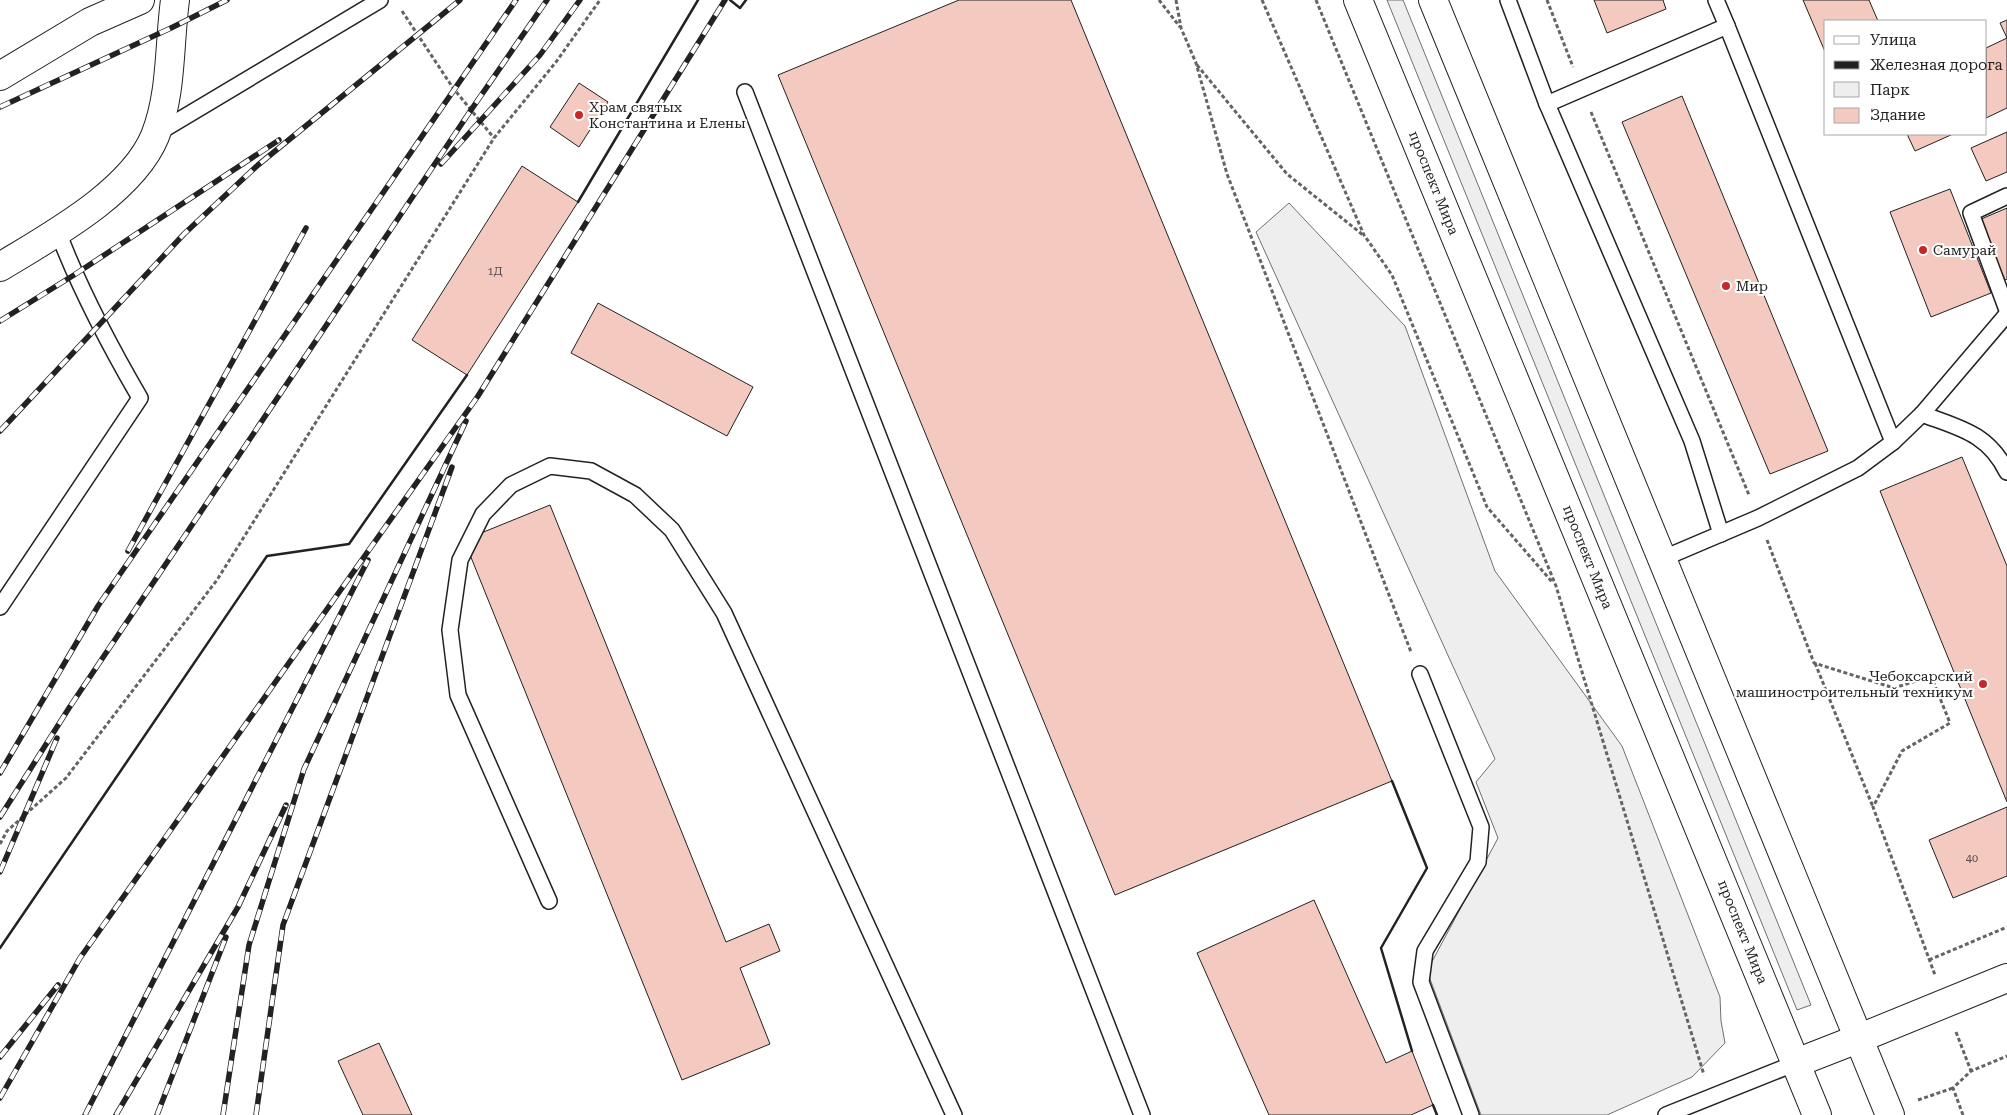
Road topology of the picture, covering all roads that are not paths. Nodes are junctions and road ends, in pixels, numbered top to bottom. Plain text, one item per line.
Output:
1 (140, 0) edge
2 (175, 0) edge
3 (380, 0) edge
4 (1358, 0) edge
5 (1433, 0) edge
6 (1508, 0) edge
7 (1716, 0) edge
8 (1727, 26) junction
9 (0, 76) edge
10 (745, 92) dead end
11 (1547, 104) junction
12 (155, 135) junction
13 (2007, 196) edge
14 (58, 232) junction
15 (0, 267) edge
16 (2007, 310) edge
17 (2007, 314) edge
18 (1922, 414) junction
19 (1893, 442) junction
20 (2007, 472) edge
21 (1722, 534) junction
22 (1664, 558) junction
23 (0, 607) edge
24 (1420, 674) road end
25 (549, 901) dead end
26 (2007, 978) edge
27 (1860, 1038) junction
28 (1796, 1063) junction
29 (1901, 1109) edge
30 (954, 1115) edge
31 (1142, 1115) edge
32 (1472, 1115) edge
33 (1666, 1115) edge
34 (1817, 1115) edge

1 - 9 main road
2 - 12 main road
3 - 12 lane
4 - 28 main road, проспект Мира
5 - 22 main road
6 - 11 lane
7 - 8 lane
8 - 11 lane
8 - 19 lane
10 - 31 lane
11 - 21 lane
12 - 14 main road
13 - 16 lane
14 - 15 main road
14 - 23 lane
17 - 18 lane
18 - 19 lane
18 - 20 lane
19 - 21 lane
21 - 22 lane
22 - 27 main road
24 - 32 lane
25 - 30 lane
26 - 27 main road
27 - 28 main road
27 - 29 main road
28 - 33 lane
28 - 34 main road, проспект Мира

